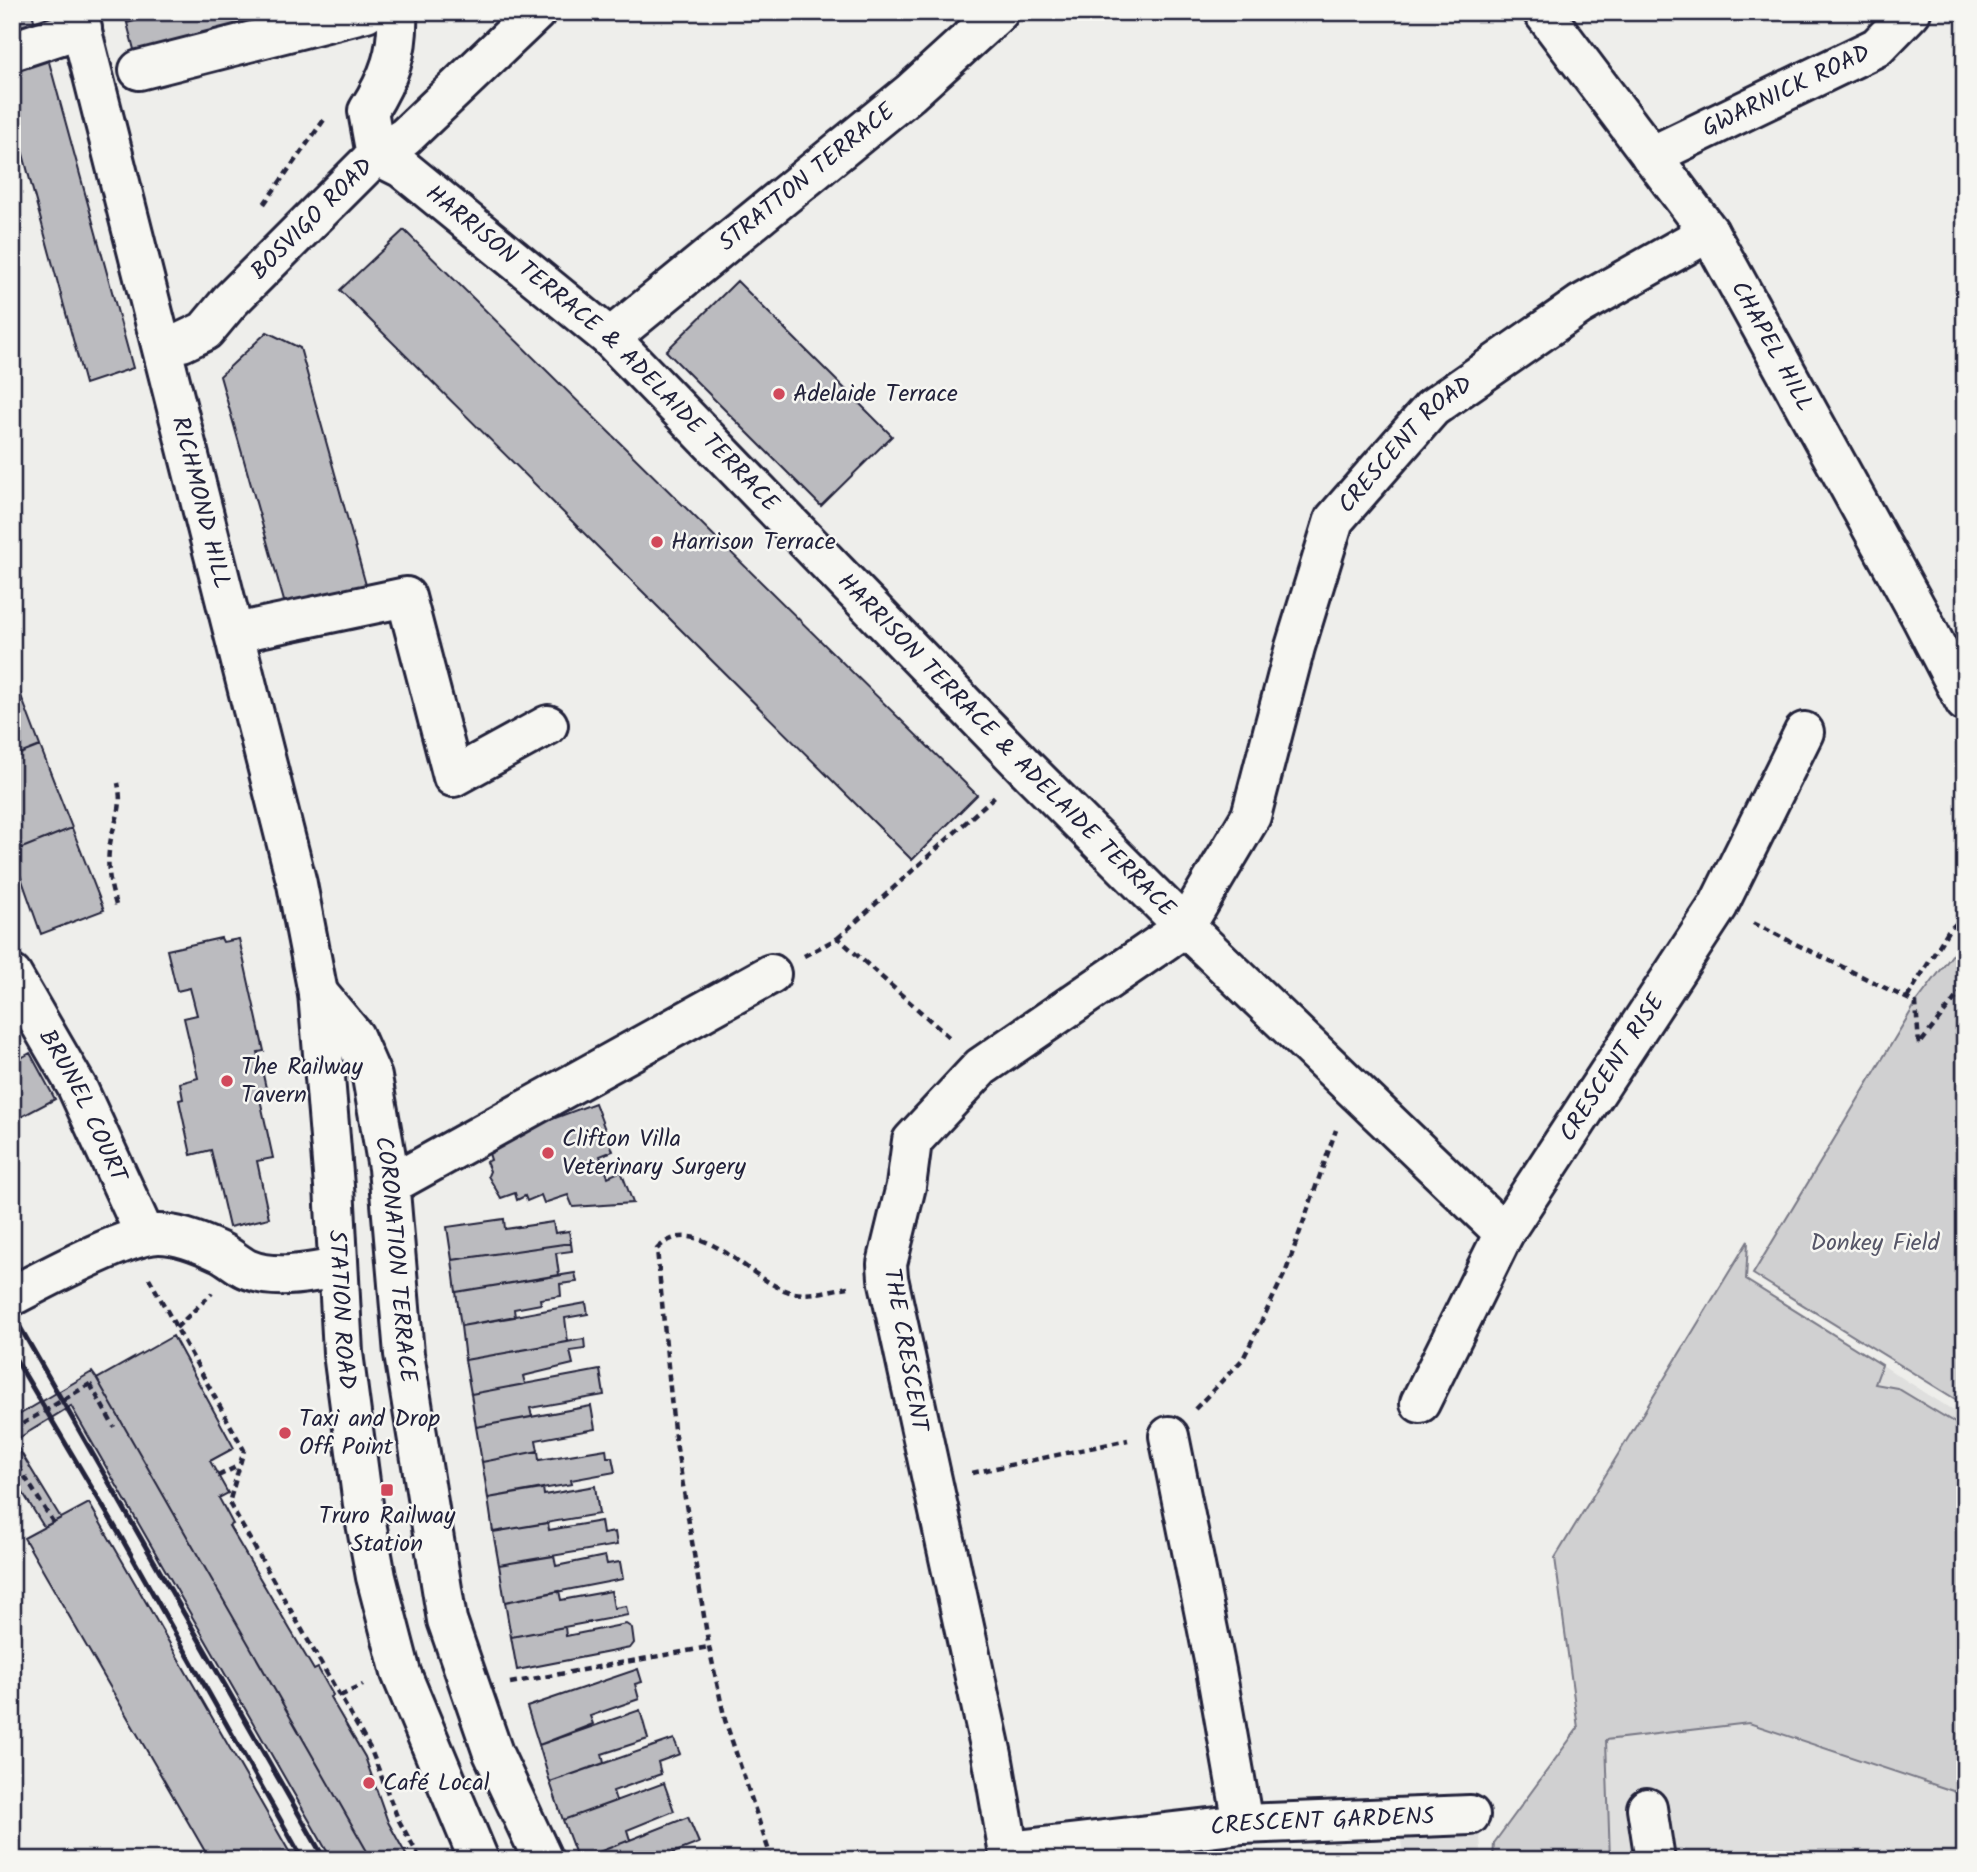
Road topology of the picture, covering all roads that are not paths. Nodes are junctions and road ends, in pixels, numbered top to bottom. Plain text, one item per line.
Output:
1 (366, 12) edge
2 (397, 12) edge
3 (536, 12) edge
4 (999, 12) edge
5 (1543, 12) edge
6 (1911, 12) edge
7 (80, 20) edge
8 (12, 51) edge
9 (139, 70) dead end
10 (376, 155) junction
11 (1651, 156) junction
12 (1709, 232) junction
13 (610, 338) junction
14 (163, 346) junction
15 (235, 633) junction
16 (1965, 702) edge
17 (548, 725) dead end
18 (1804, 732) dead end
19 (1185, 927) junction
20 (13, 970) edge
21 (771, 974) road end
22 (318, 993) junction
23 (390, 1185) junction
24 (1504, 1233) junction
25 (145, 1235) junction
26 (337, 1268) junction
27 (12, 1296) edge
28 (1420, 1403) dead end
29 (1168, 1436) road end
30 (1647, 1808) dead end
31 (1470, 1815) dead end
32 (1243, 1824) junction
33 (1009, 1855) edge
34 (479, 1860) edge
35 (543, 1860) edge
36 (1655, 1860) edge

1 - 9 street
2 - 10 street, BOSVIGO ROAD
3 - 10 street
4 - 13 street, STRATTON TERRACE
5 - 11 street, CHAPEL HILL
6 - 11 street, GWARNICK ROAD
7 - 8 street
7 - 14 street, RICHMOND HILL
10 - 13 street, HARRISON TERRACE & ADELAIDE TERRACE
10 - 14 street, BOSVIGO ROAD
11 - 12 street, CHAPEL HILL
12 - 16 street, CHAPEL HILL
12 - 19 street, CRESCENT ROAD
13 - 19 street, HARRISON TERRACE & ADELAIDE TERRACE
14 - 15 street, RICHMOND HILL
15 - 17 street
15 - 22 street, RICHMOND HILL
18 - 24 street, CRESCENT RISE
19 - 24 street, HARRISON TERRACE & ADELAIDE TERRACE
19 - 33 street, THE CRESCENT
20 - 25 street, BRUNEL COURT
21 - 23 street
22 - 23 street, CORONATION TERRACE
22 - 26 street, STATION ROAD
23 - 35 street, CORONATION TERRACE
24 - 28 street, CRESCENT RISE
25 - 26 street
25 - 27 street
26 - 34 street, STATION ROAD
29 - 32 street
30 - 36 street
31 - 32 street, CRESCENT GARDENS
32 - 33 street, CRESCENT GARDENS

